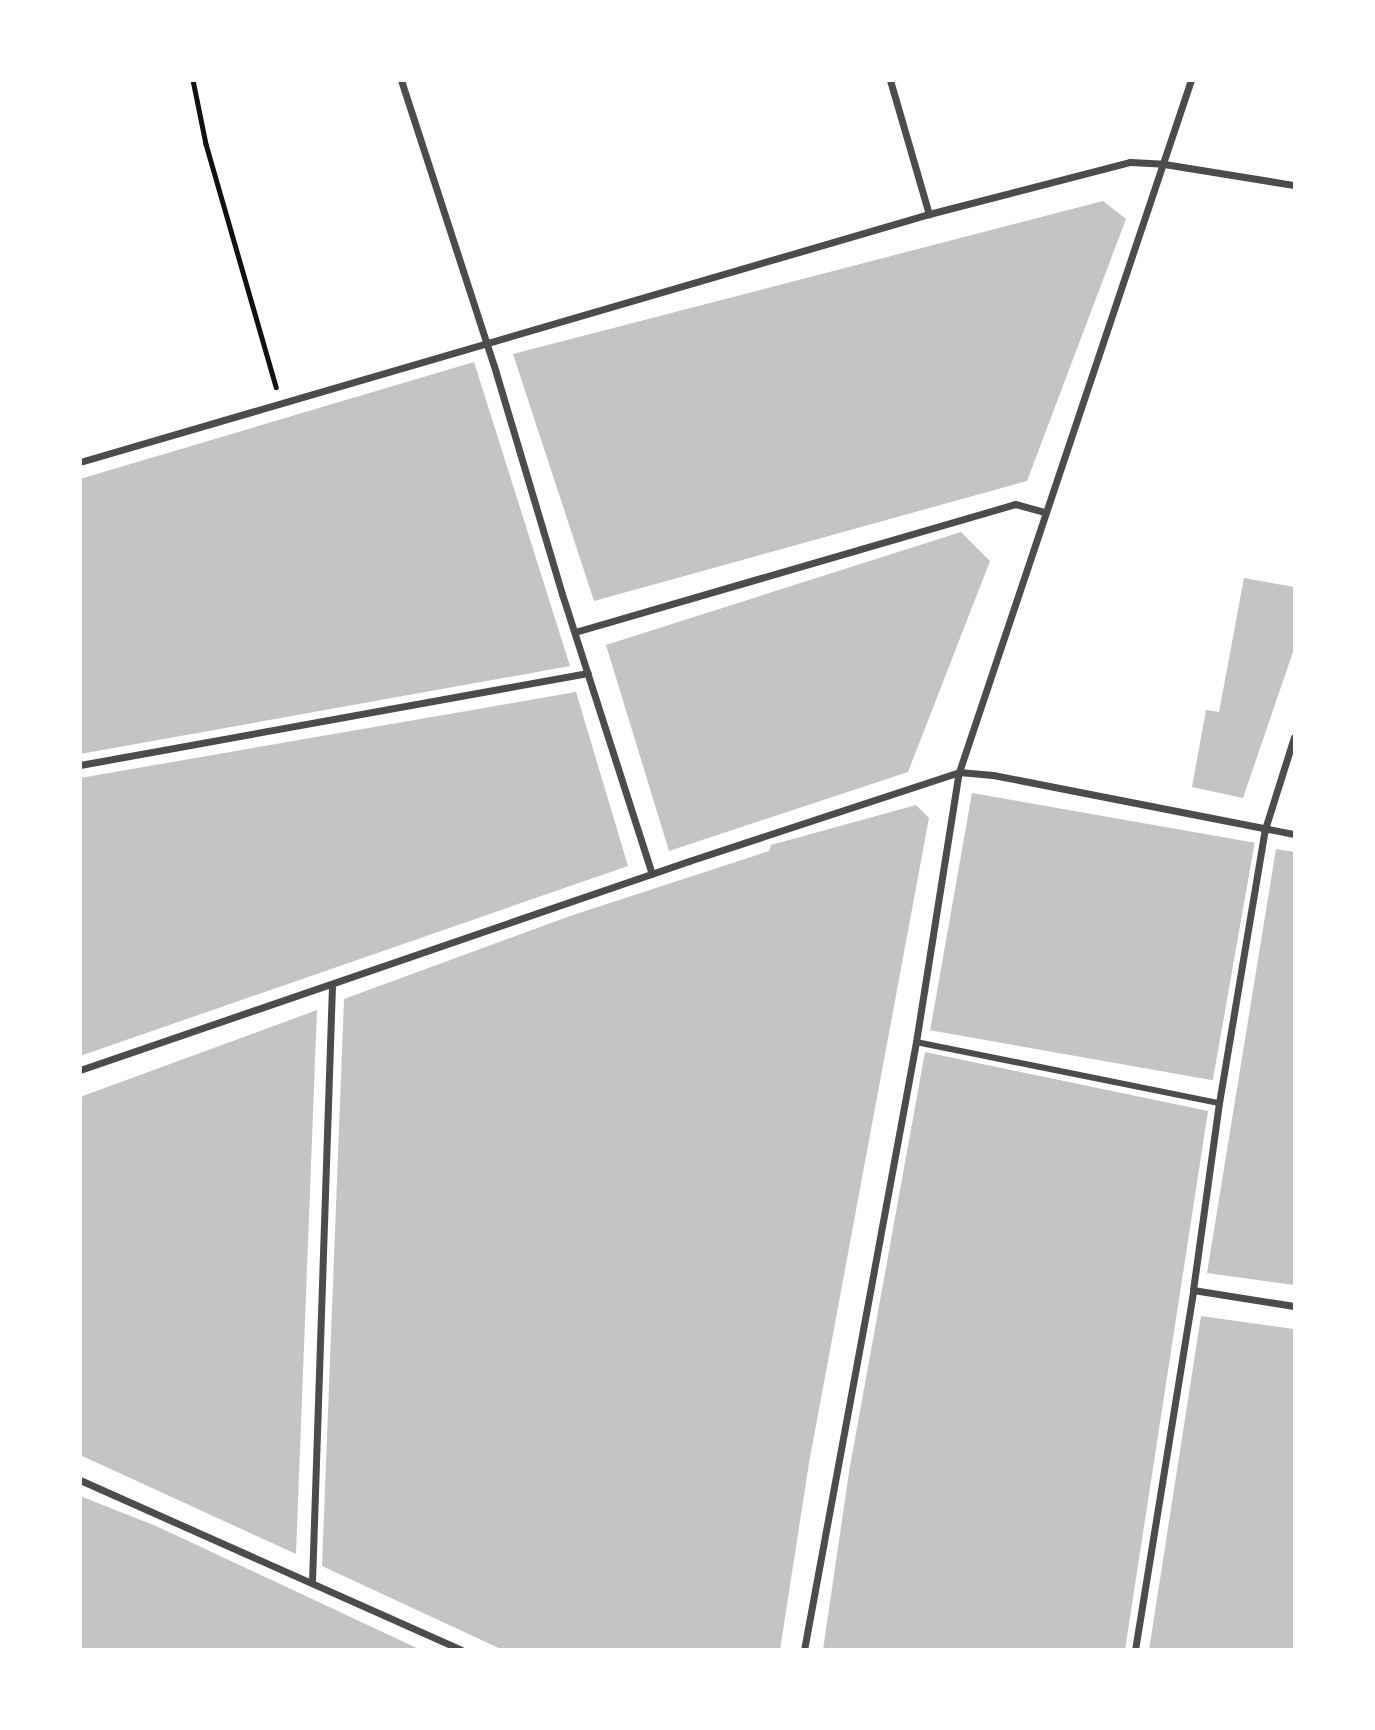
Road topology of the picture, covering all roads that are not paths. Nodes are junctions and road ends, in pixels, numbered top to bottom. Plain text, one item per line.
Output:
1 (401, 80) edge
2 (890, 80) edge
3 (1191, 80) edge
4 (1164, 164) junction
5 (1294, 185) edge
6 (929, 214) junction
7 (487, 344) junction
8 (80, 462) edge
9 (1044, 512) junction
10 (575, 632) junction
11 (588, 673) junction
12 (1294, 737) edge
13 (80, 765) edge
14 (959, 772) junction
15 (1265, 829) junction
16 (1294, 834) edge
17 (652, 874) junction
18 (332, 986) junction
19 (915, 1042) junction
20 (80, 1070) edge
21 (1219, 1103) junction
22 (1193, 1290) junction
23 (1294, 1306) edge
24 (80, 1480) edge
25 (312, 1582) junction
26 (460, 1650) edge
27 (804, 1650) edge
28 (1135, 1650) edge

1 - 7 street
2 - 6 street
3 - 4 street
4 - 5 street
4 - 6 street
4 - 9 street
6 - 7 street
7 - 8 street
7 - 10 street
9 - 10 street
9 - 14 street
10 - 11 street
11 - 13 street
11 - 17 street
12 - 15 street
14 - 15 street
14 - 17 street
14 - 19 street
15 - 16 street
15 - 21 street
17 - 18 street
18 - 20 street
18 - 25 street
19 - 21 street
19 - 27 street
21 - 22 street
22 - 23 street
22 - 28 street
24 - 25 street
25 - 26 street

